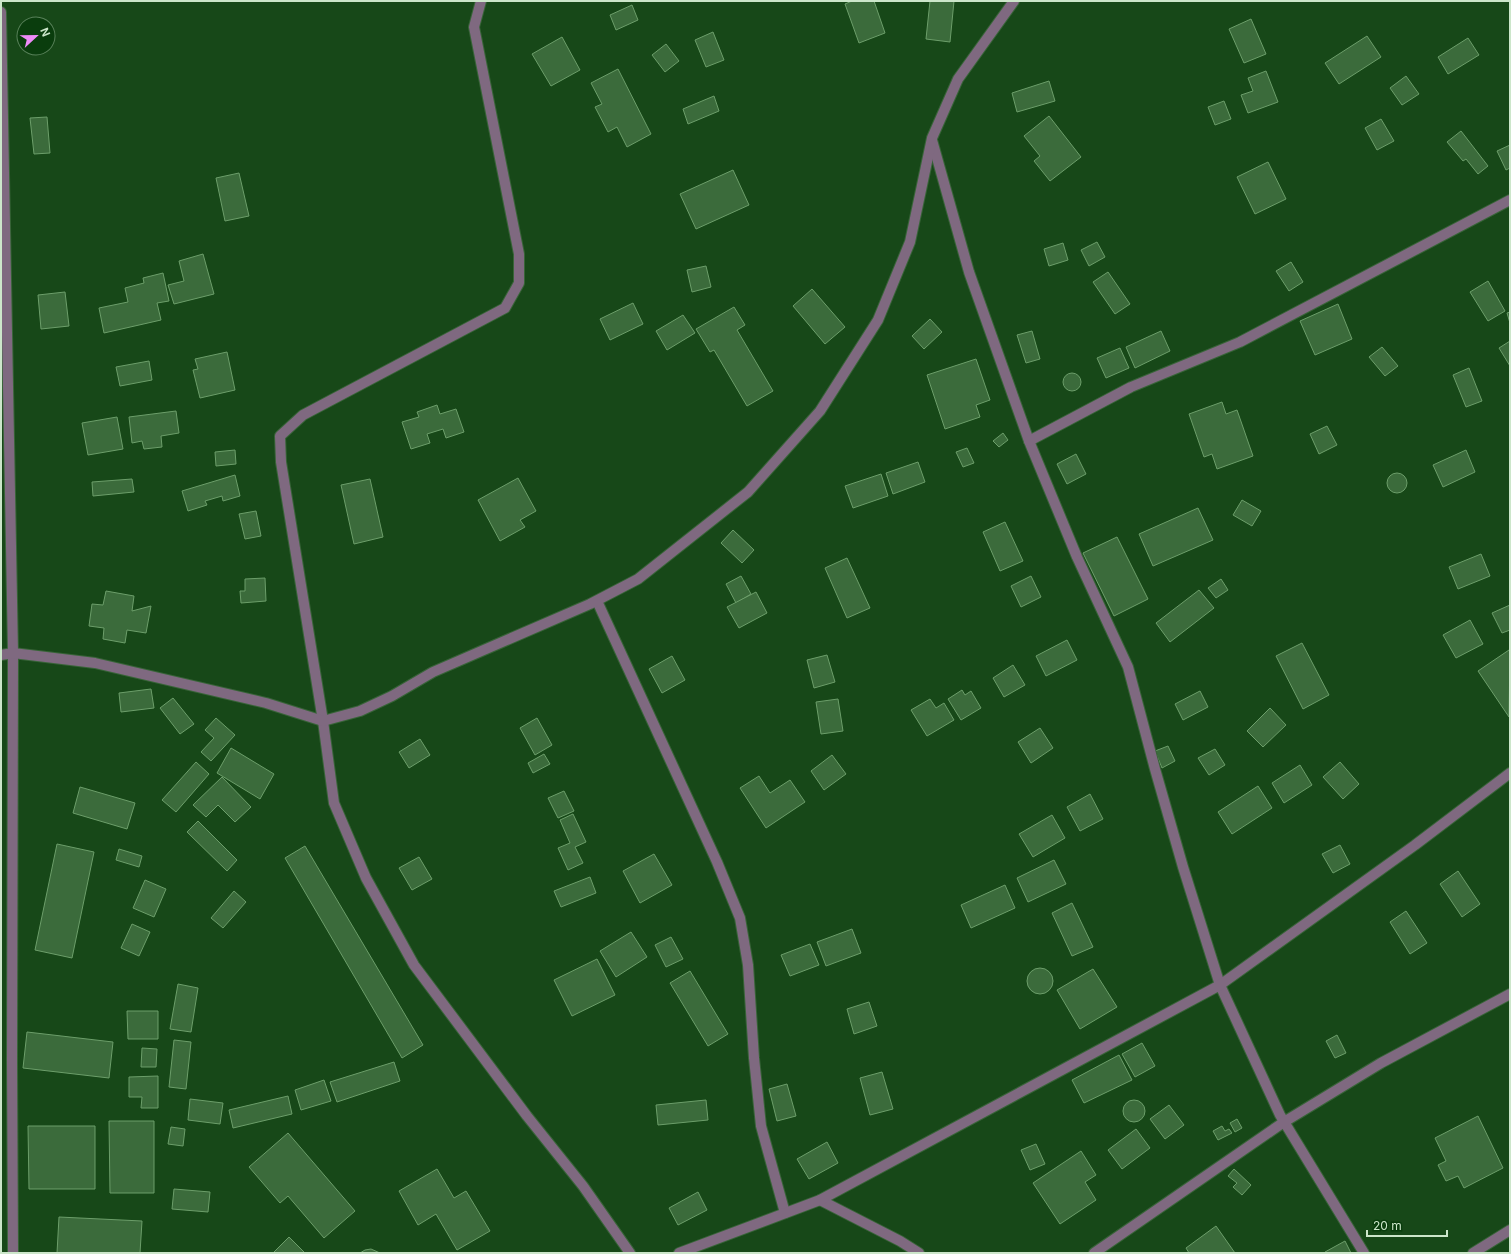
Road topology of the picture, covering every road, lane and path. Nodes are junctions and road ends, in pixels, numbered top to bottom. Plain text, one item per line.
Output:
1 (482, 1) edge
2 (1014, 1) edge
3 (1, 12) edge
4 (932, 138) junction
5 (1510, 200) edge
6 (1029, 441) junction
7 (597, 601) junction
8 (13, 653) junction
9 (1, 655) edge
10 (322, 721) junction
11 (1510, 773) edge
12 (1220, 985) junction
13 (1510, 994) edge
14 (1284, 1122) junction
15 (820, 1200) junction
16 (785, 1213) junction
17 (1510, 1230) edge
18 (695, 1250) edge
19 (13, 1253) edge
20 (630, 1253) edge
21 (679, 1253) edge
22 (919, 1253) edge
23 (1094, 1253) edge
24 (1364, 1253) edge
25 (1473, 1253) edge

1 - 10 street
2 - 4 street
3 - 8 street
4 - 6 street
4 - 7 street
5 - 6 street
6 - 12 street
7 - 10 street
7 - 16 street
8 - 9 street
8 - 10 street
8 - 19 street
10 - 20 street
11 - 12 street
12 - 14 street
12 - 15 street
13 - 14 street
14 - 23 street
14 - 24 street
15 - 16 street
15 - 22 street
16 - 18 street
17 - 25 street
18 - 21 street

